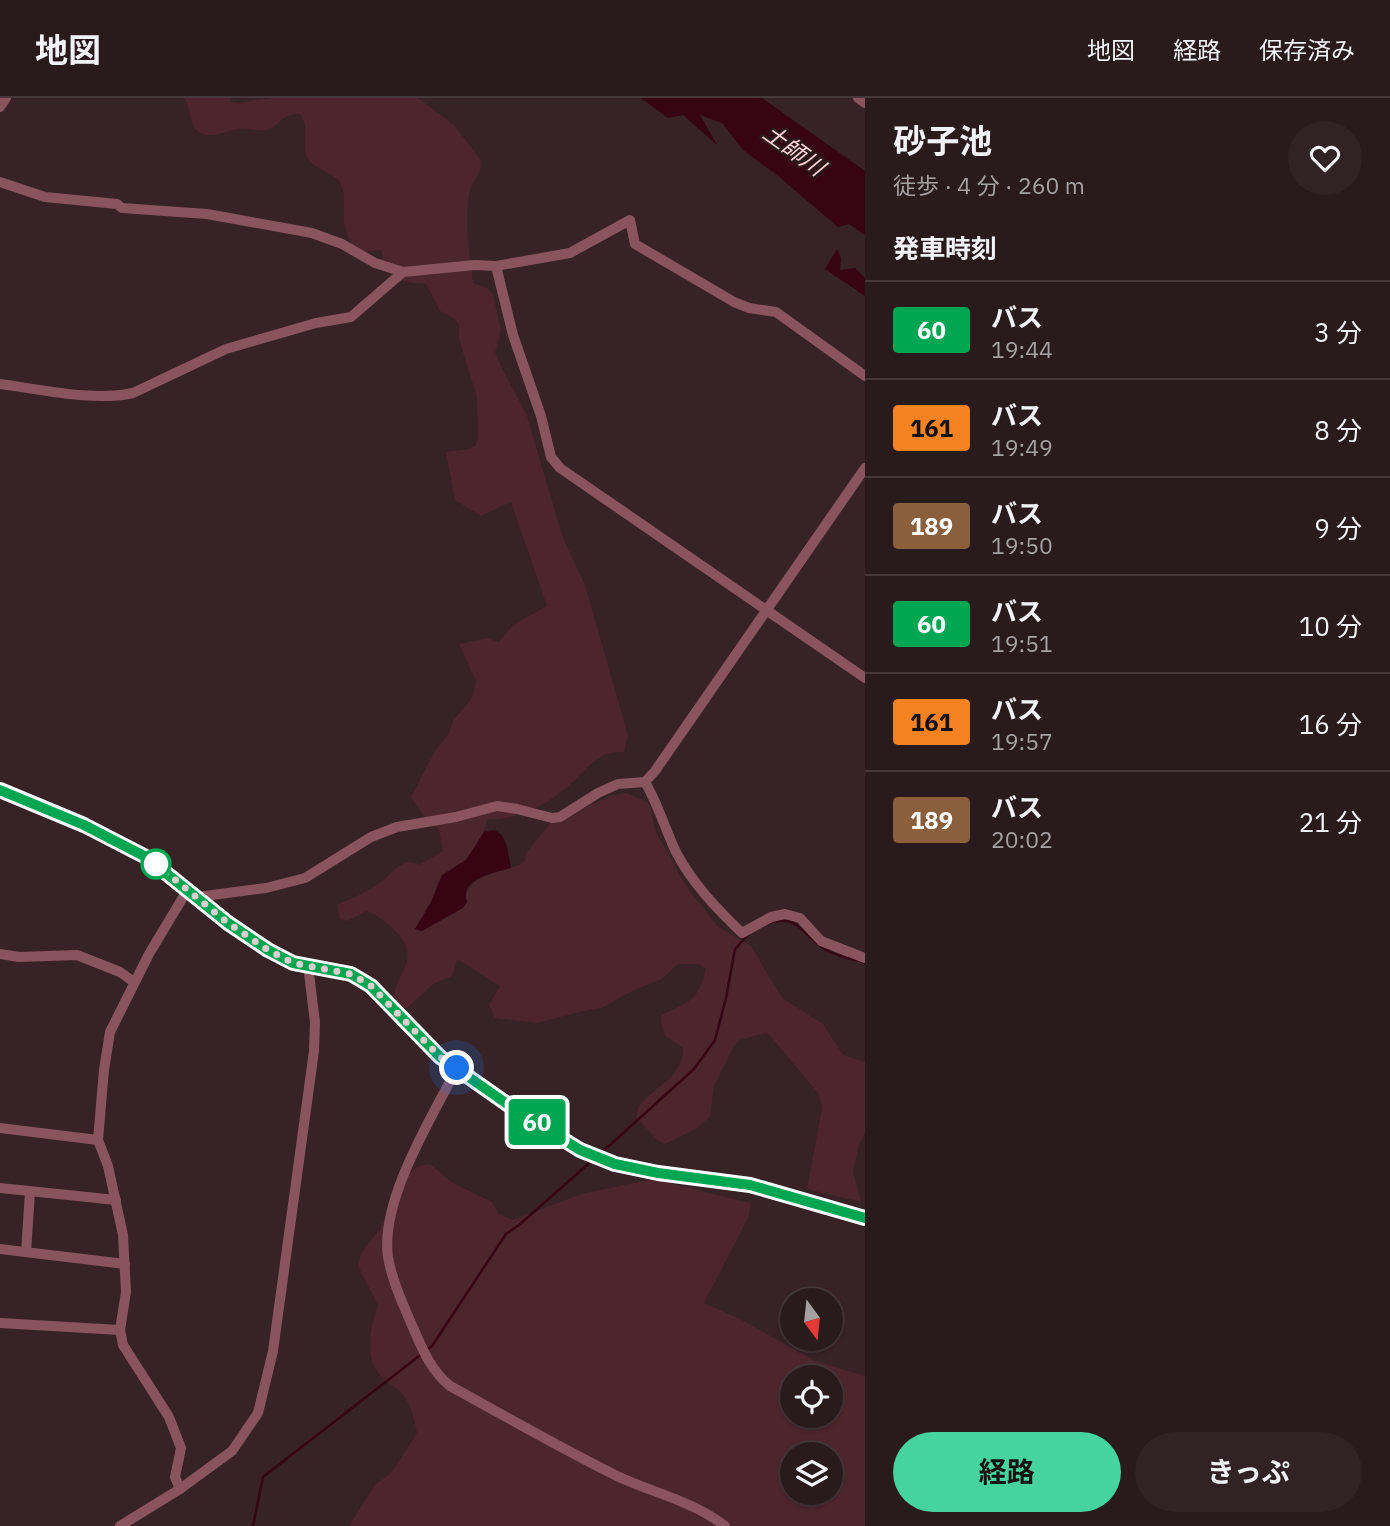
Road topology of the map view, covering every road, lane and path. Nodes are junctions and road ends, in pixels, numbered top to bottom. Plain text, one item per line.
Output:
1 (6, 98) edge
2 (858, 98) edge
3 (865, 103) edge
4 (0, 107) edge
5 (0, 181) edge
6 (496, 266) junction
7 (403, 272) junction
8 (865, 376) edge
9 (0, 384) edge
10 (865, 468) edge
11 (766, 610) junction
12 (865, 678) edge
13 (645, 782) junction
14 (0, 790) edge
15 (188, 889) junction
16 (197, 897) junction
17 (0, 954) edge
18 (865, 958) edge
19 (308, 965) junction
20 (134, 982) junction
21 (457, 1068) junction
22 (0, 1128) edge
23 (98, 1140) junction
24 (0, 1188) edge
25 (30, 1192) junction
26 (116, 1200) junction
27 (865, 1218) edge
28 (0, 1248) edge
29 (26, 1252) junction
30 (125, 1264) junction
31 (0, 1322) edge
32 (120, 1330) junction
33 (180, 1489) junction
34 (120, 1526) edge
35 (725, 1526) edge

1 - 4 street
2 - 3 street
5 - 7 street
6 - 7 street
6 - 8 street
6 - 11 street
7 - 9 street
10 - 11 street
11 - 12 street
11 - 13 street
13 - 16 street
13 - 18 street
14 - 15 street
15 - 16 street
15 - 20 street
16 - 19 street
17 - 20 street
19 - 21 street
19 - 33 street
20 - 23 street
21 - 27 street
21 - 35 street
22 - 23 street
23 - 26 street
24 - 25 street
25 - 26 street
25 - 29 street
26 - 30 street
28 - 29 street
29 - 30 street
30 - 32 street
31 - 32 street
32 - 33 street
33 - 34 street

